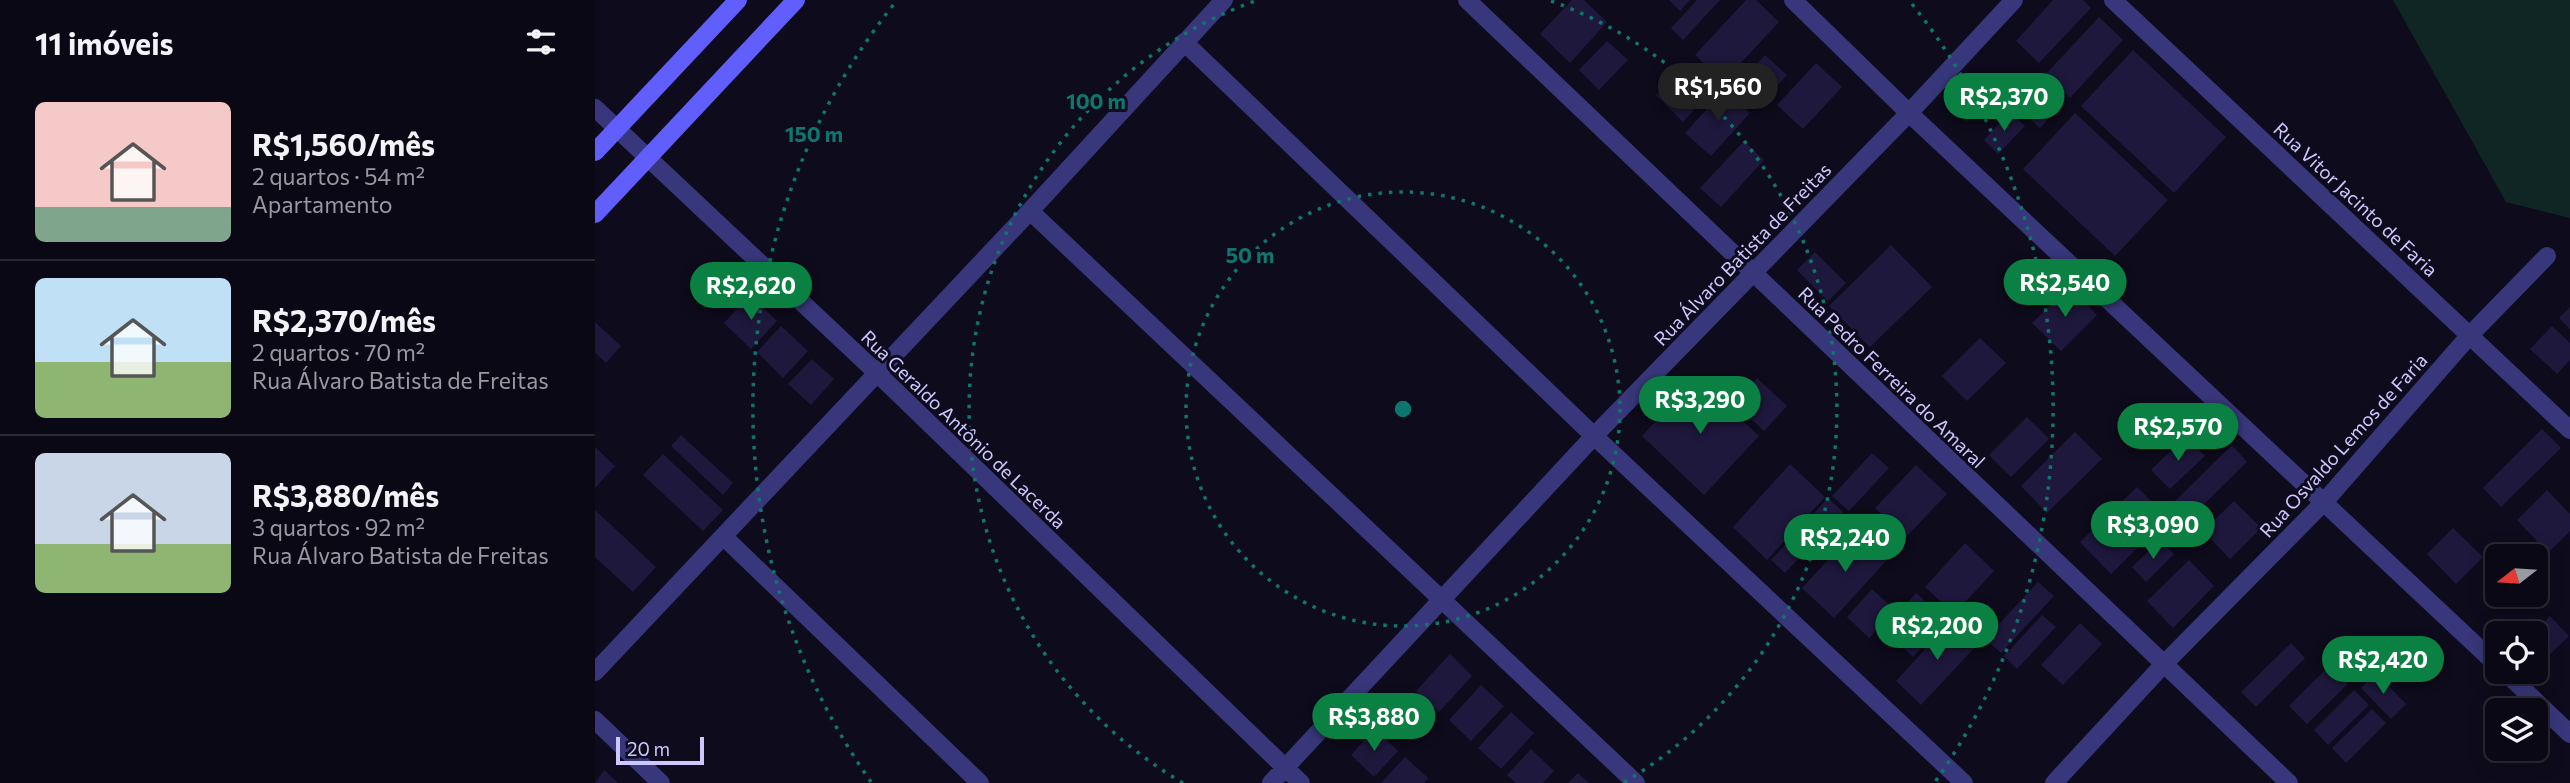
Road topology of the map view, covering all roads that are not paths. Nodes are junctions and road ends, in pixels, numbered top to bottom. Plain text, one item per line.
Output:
1 (738, 0) edge
2 (796, 0) edge
3 (1224, 0) edge
4 (1467, 0) edge
5 (1793, 0) edge
6 (2014, 0) edge
7 (2113, 0) edge
8 (1184, 42) junction
9 (595, 108) edge
10 (1909, 113) junction
11 (617, 129) junction
12 (595, 152) edge
13 (648, 159) junction
14 (1030, 211) junction
15 (595, 214) edge
16 (2547, 256) dead end
17 (1753, 274) junction
18 (2470, 335) junction
19 (876, 372) junction
20 (2570, 430) edge
21 (1594, 436) junction
22 (2325, 501) junction
23 (723, 536) junction
24 (1441, 599) junction
25 (2485, 654) edge
26 (2163, 665) junction
27 (595, 672) edge
28 (2518, 684) edge
29 (595, 720) edge
30 (2570, 734) edge
31 (1285, 768) junction
32 (660, 783) edge
33 (981, 783) edge
34 (1271, 783) edge
35 (1301, 783) edge
36 (1636, 783) edge
37 (1964, 783) edge
38 (2054, 783) edge
39 (2288, 783) edge

1 - 11 street
2 - 13 street
3 - 8 street
4 - 17 street, Rua Pedro Ferreira do Amaral
5 - 10 street
6 - 10 street, Rua Álvaro Batista de Freitas
7 - 18 street, Rua Vitor Jacinto de Faria
8 - 14 street
8 - 21 street
9 - 11 street, Rua Geraldo Antônio de Lacerda
10 - 17 street, Rua Álvaro Batista de Freitas
10 - 22 street
11 - 12 street
11 - 13 street, Rua Geraldo Antônio de Lacerda
13 - 15 street
13 - 19 street, Rua Geraldo Antônio de Lacerda
14 - 19 street
14 - 24 street
16 - 18 street, Rua Osvaldo Lemos de Faria
17 - 21 street, Rua Álvaro Batista de Freitas
17 - 26 street, Rua Pedro Ferreira do Amaral
18 - 20 street, Rua Vitor Jacinto de Faria
18 - 22 street, Rua Osvaldo Lemos de Faria
19 - 23 street
19 - 31 street, Rua Geraldo Antônio de Lacerda
21 - 24 street, Rua Álvaro Batista de Freitas
21 - 37 street
22 - 25 street
22 - 26 street, Rua Osvaldo Lemos de Faria
23 - 27 street
23 - 33 street
24 - 31 street, Rua Álvaro Batista de Freitas
24 - 36 street
26 - 38 street, Rua Osvaldo Lemos de Faria
26 - 39 street, Rua Pedro Ferreira do Amaral
28 - 30 street
29 - 32 street
31 - 34 street, Rua Álvaro Batista de Freitas
31 - 35 street, Rua Geraldo Antônio de Lacerda

